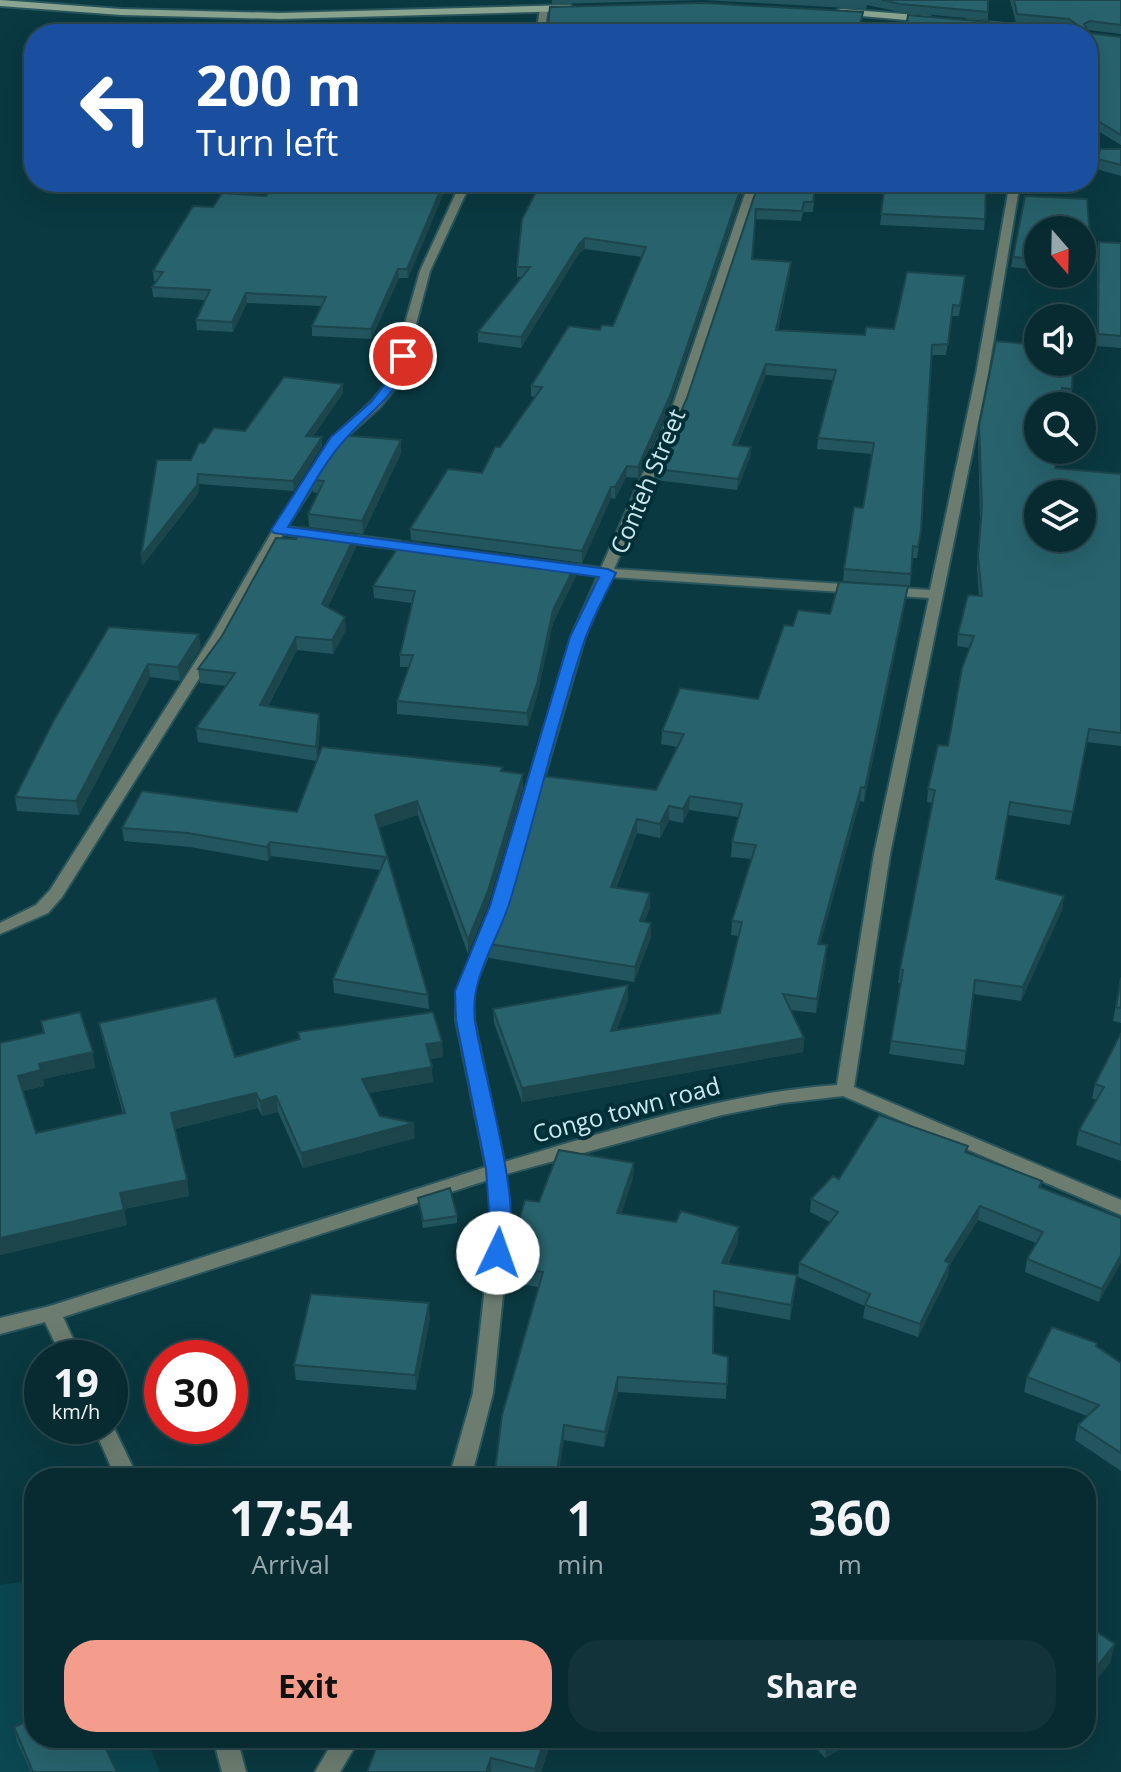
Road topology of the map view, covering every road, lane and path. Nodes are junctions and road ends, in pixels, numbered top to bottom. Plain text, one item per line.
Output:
1 (0, 3) edge
2 (586, 7) edge
3 (544, 9) junction
4 (828, 11) edge
5 (942, 20) edge
6 (957, 22) edge
7 (542, 24) edge
8 (976, 24) edge
9 (461, 192) edge
10 (751, 192) edge
11 (1013, 192) edge
12 (279, 530) junction
13 (435, 550) edge
14 (545, 565) edge
15 (608, 573) junction
16 (936, 594) junction
17 (0, 929) edge
18 (845, 1090) junction
19 (496, 1169) junction
20 (1121, 1208) edge
21 (51, 1313) junction
22 (0, 1326) edge
23 (64, 1340) edge
24 (111, 1444) edge
25 (122, 1468) edge
26 (463, 1468) edge
27 (228, 1748) edge
28 (342, 1748) edge
29 (234, 1772) edge
30 (327, 1772) edge

1 - 3 main road
2 - 3 main road
3 - 7 street
4 - 5 main road
6 - 8 main road
9 - 12 street
10 - 15 street, Conteh Street
11 - 16 street
12 - 13 street
12 - 17 street
14 - 15 street
15 - 16 street
15 - 19 street, Conteh Street
16 - 18 street
18 - 19 street, Congo town road
18 - 20 street, Congo town road
19 - 21 street, Congo town road
19 - 26 street, Conteh Street
21 - 22 street, Congo town road
21 - 23 street
24 - 25 street
27 - 29 street
28 - 30 street

